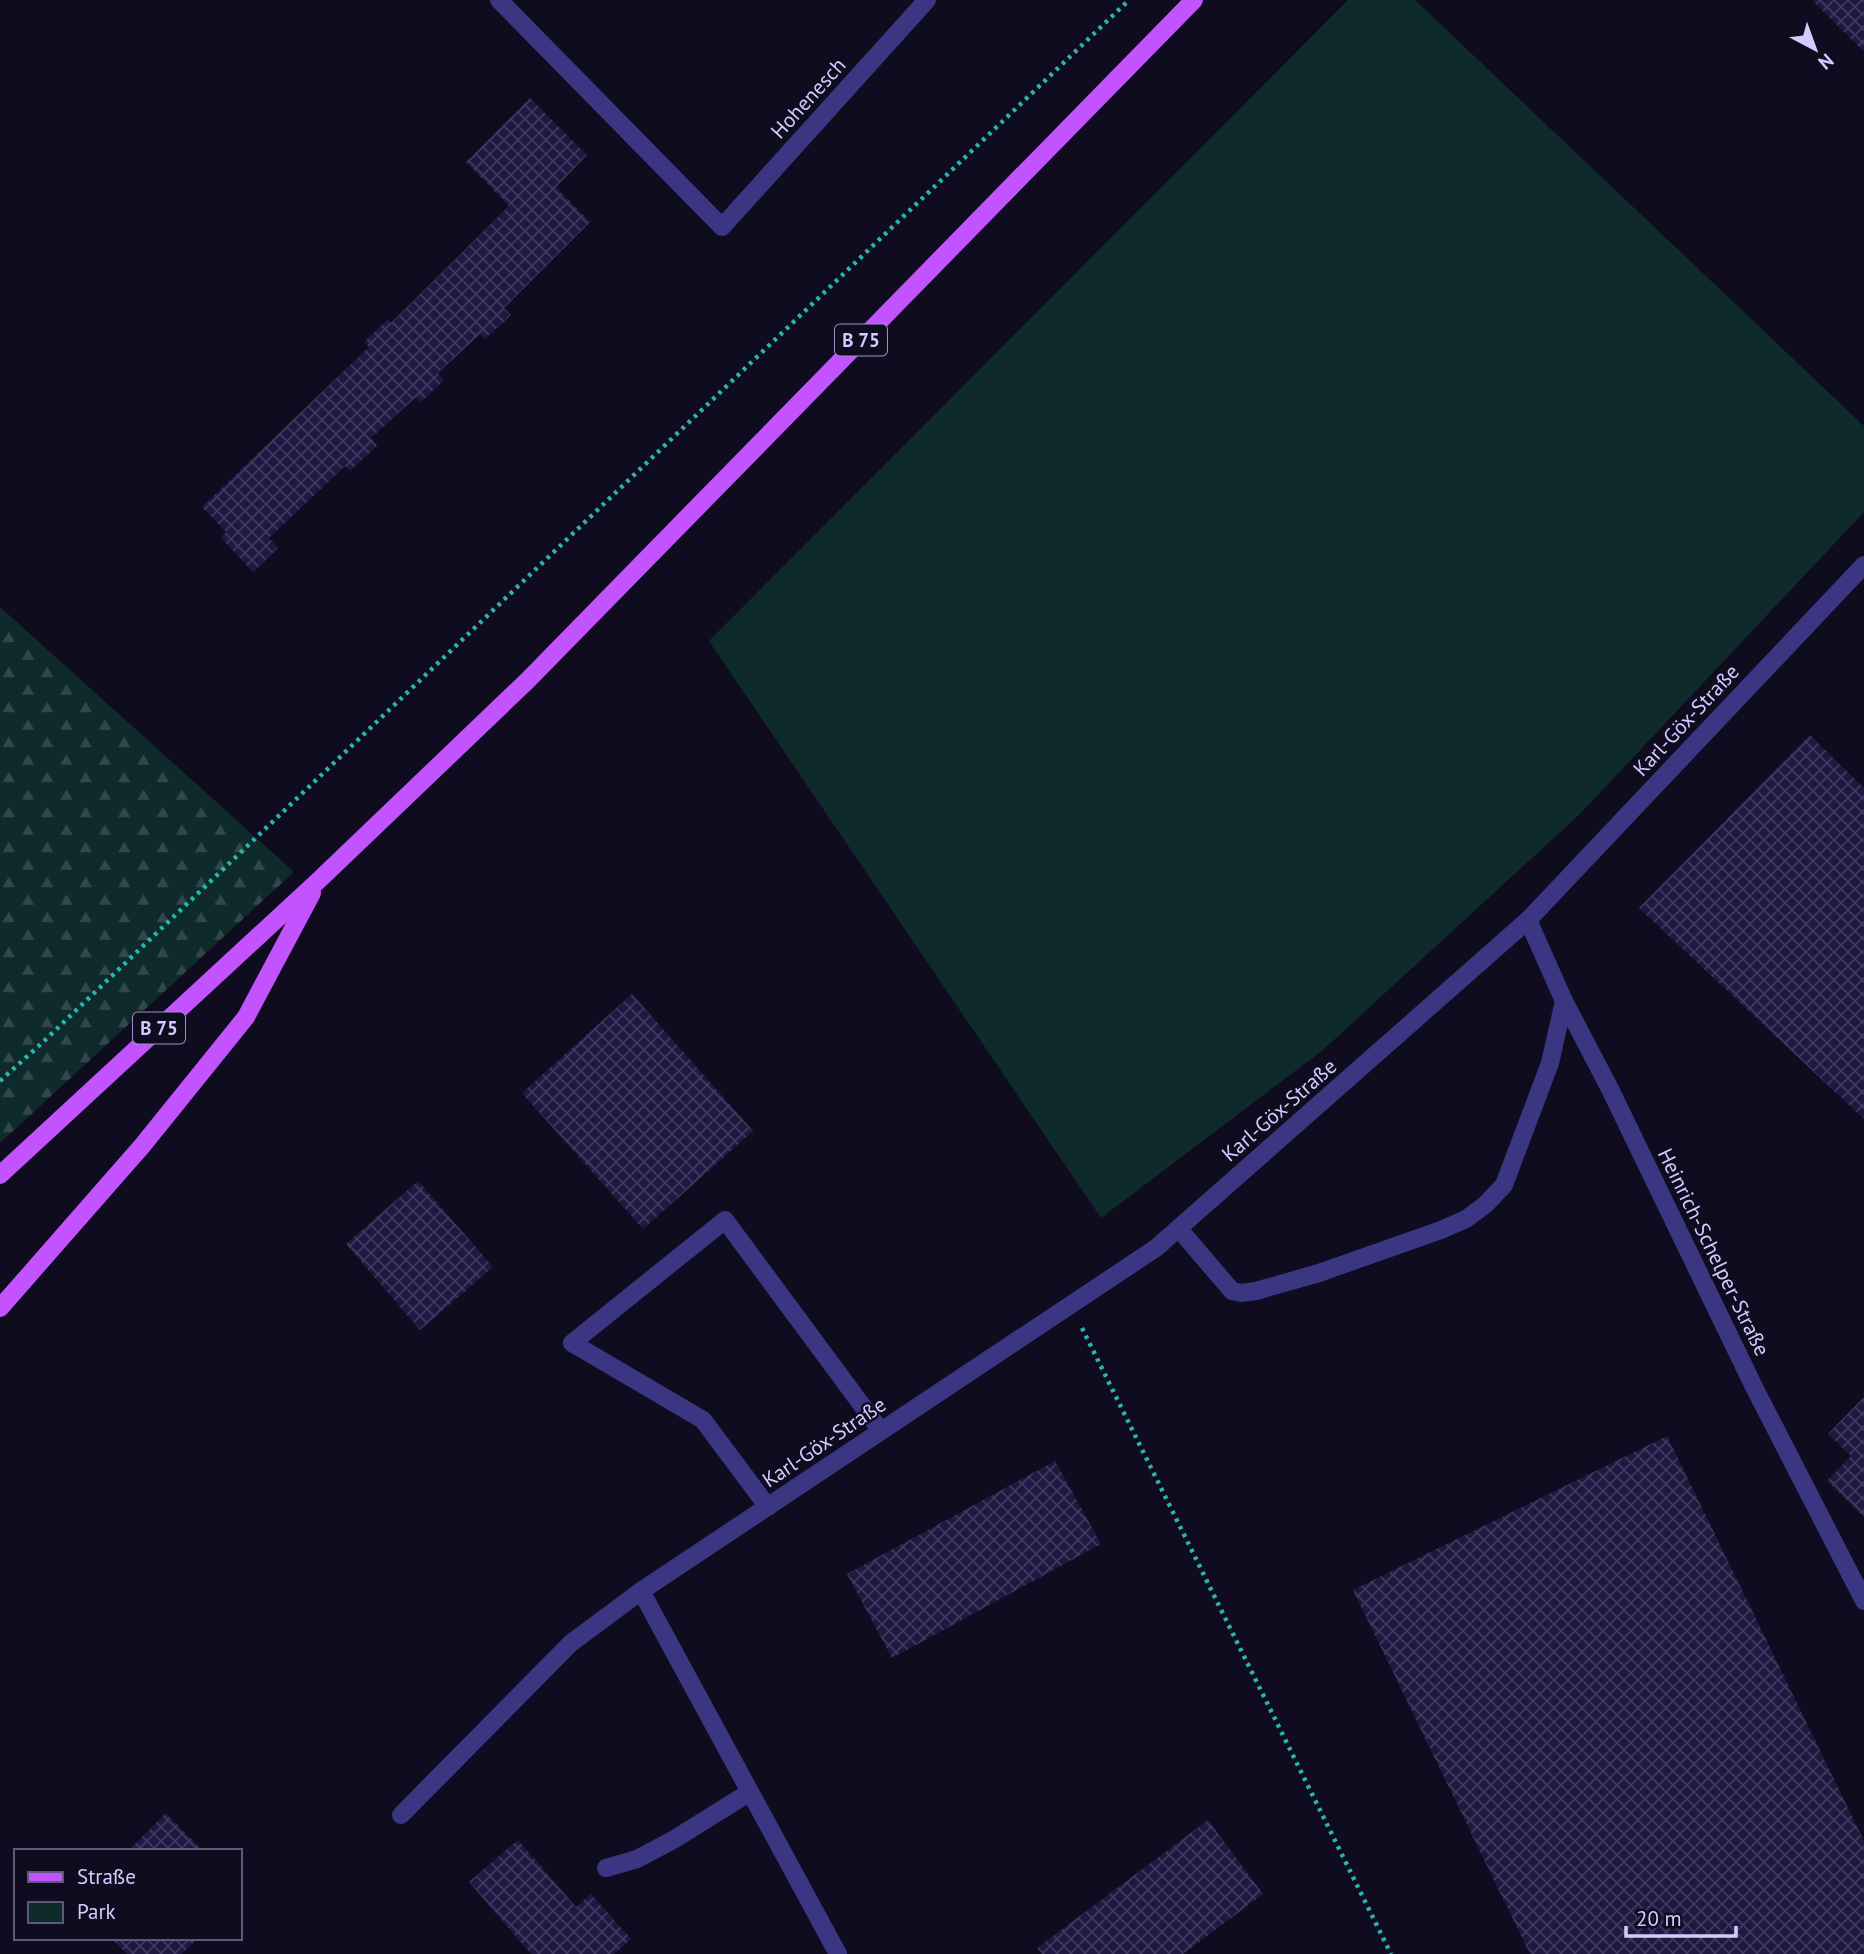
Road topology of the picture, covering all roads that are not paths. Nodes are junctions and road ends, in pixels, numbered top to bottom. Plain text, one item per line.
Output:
1 (499, 0) edge
2 (927, 0) edge
3 (1194, 0) edge
4 (1864, 565) edge
5 (318, 881) junction
6 (1528, 920) junction
7 (1564, 1001) junction
8 (0, 1175) edge
9 (1179, 1229) junction
10 (0, 1308) edge
11 (881, 1431) junction
12 (768, 1507) junction
13 (641, 1591) junction
14 (1864, 1601) edge
15 (750, 1792) junction
16 (401, 1815) dead end
17 (606, 1868) dead end
18 (838, 1954) edge

1 - 2 street, Hohenesch
3 - 5 main road, B 75
4 - 6 street, Karl-Göx-Straße
5 - 8 main road, B 75
5 - 10 main road
6 - 7 street, Heinrich-Schelper-Straße
6 - 9 street, Karl-Göx-Straße
7 - 9 street
7 - 14 street, Heinrich-Schelper-Straße
9 - 11 street, Karl-Göx-Straße
11 - 12 street, Karl-Göx-Straße
11 - 12 street
12 - 13 street, Karl-Göx-Straße
13 - 15 street
13 - 16 street, Karl-Göx-Straße
15 - 17 street
15 - 18 street

